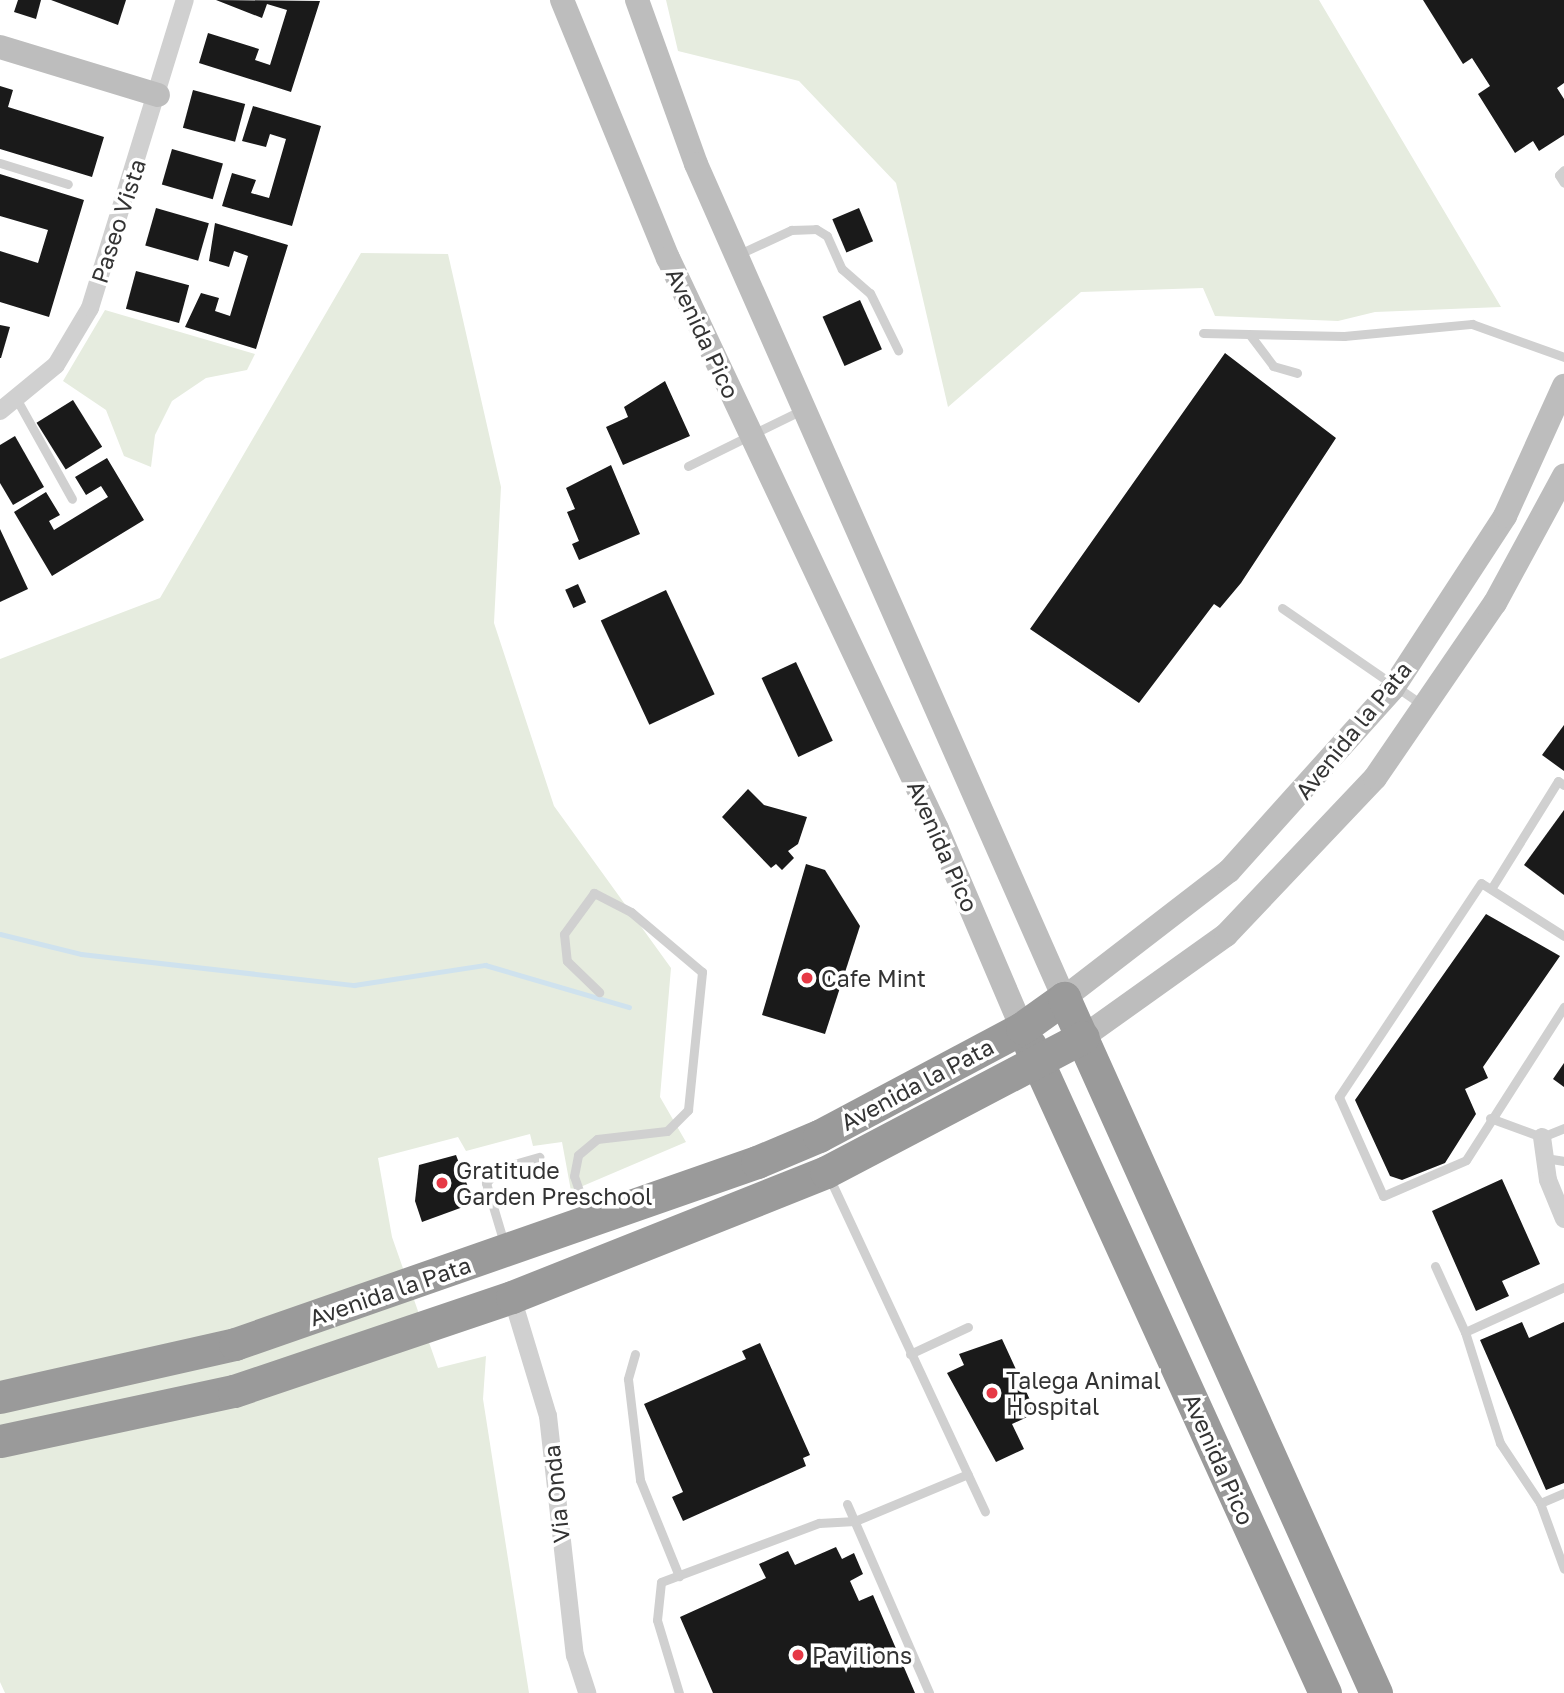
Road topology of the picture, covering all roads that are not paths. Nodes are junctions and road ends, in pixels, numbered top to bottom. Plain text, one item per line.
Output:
1 (185, 0) edge
2 (562, 0) edge
3 (637, 0) edge
4 (0, 47) edge
5 (158, 95) junction
6 (0, 163) edge
7 (1564, 170) edge
8 (1564, 183) edge
9 (68, 184) dead end
10 (736, 256) junction
11 (1203, 333) dead end
12 (1251, 335) junction
13 (898, 350) dead end
14 (1564, 357) edge
15 (1297, 373) dead end
16 (1564, 386) edge
17 (17, 400) junction
18 (803, 409) junction
19 (0, 411) edge
20 (751, 435) junction
21 (688, 466) dead end
22 (1564, 476) edge
23 (72, 499) dead end
24 (1282, 608) dead end
25 (1393, 688) junction
26 (1428, 709) junction
27 (1564, 785) edge
28 (1491, 889) junction
29 (1564, 936) edge
30 (599, 992) dead end
31 (1064, 998) junction
32 (1564, 1007) edge
33 (1022, 1028) junction
34 (1083, 1037) junction
35 (1039, 1063) junction
36 (1490, 1118) junction
37 (1564, 1128) edge
38 (1542, 1137) junction
39 (539, 1157) dead end
40 (1545, 1158) junction
41 (1564, 1161) edge
42 (826, 1172) junction
43 (1564, 1219) edge
44 (576, 1227) junction
45 (507, 1251) junction
46 (1435, 1266) dead end
47 (1564, 1287) edge
48 (512, 1297) junction
49 (968, 1327) dead end
50 (1465, 1332) junction
51 (635, 1354) dead end
52 (910, 1354) junction
53 (0, 1397) edge
54 (0, 1441) edge
55 (968, 1474) junction
56 (1564, 1493) edge
57 (1540, 1503) junction
58 (847, 1504) dead end
59 (985, 1511) dead end
60 (855, 1521) junction
61 (1564, 1569) edge
62 (679, 1576) junction
63 (587, 1693) edge
64 (679, 1693) edge
65 (929, 1693) edge
66 (1325, 1693) edge
67 (1376, 1693) edge

1 - 5 street, Paseo Vista
2 - 20 main road, Avenida Pico
3 - 10 main road, Avenida Pico
4 - 5 main road
5 - 17 street, Paseo Vista
6 - 9 lane
7 - 8 lane
10 - 13 lane
10 - 18 main road, Avenida Pico
11 - 12 lane
12 - 14 lane
12 - 15 lane
16 - 25 main road, Avenida la Pata
17 - 19 street, Paseo Vista
17 - 23 lane
18 - 20 lane
18 - 31 main road, Avenida Pico
20 - 21 lane
20 - 33 main road, Avenida Pico
22 - 26 main road, Avenida la Pata
24 - 25 lane
25 - 26 lane
25 - 31 main road, Avenida la Pata
26 - 34 main road, Avenida la Pata
27 - 28 lane
28 - 29 lane
28 - 36 lane
30 - 44 lane
31 - 33 highway, Avenida la Pata
31 - 34 highway, Avenida Pico
32 - 36 lane
33 - 35 highway, Avenida Pico
33 - 44 highway, Avenida la Pata
34 - 35 highway, Avenida la Pata
34 - 67 highway, Avenida Pico
35 - 42 highway, Avenida la Pata
35 - 66 highway, Avenida Pico
36 - 38 lane
37 - 38 lane
38 - 40 street
39 - 45 lane
40 - 41 lane
40 - 43 street
42 - 48 highway, Avenida la Pata
42 - 52 lane
44 - 45 highway, Avenida la Pata
44 - 48 highway
45 - 53 highway, Avenida la Pata
46 - 50 lane
47 - 50 lane
48 - 54 highway, Avenida la Pata
48 - 63 street, Via Onda
49 - 52 lane
50 - 57 lane
51 - 62 lane
52 - 55 lane
55 - 59 lane
55 - 60 lane
56 - 57 lane
57 - 61 lane
58 - 60 lane
60 - 62 lane
60 - 65 lane
62 - 64 lane

